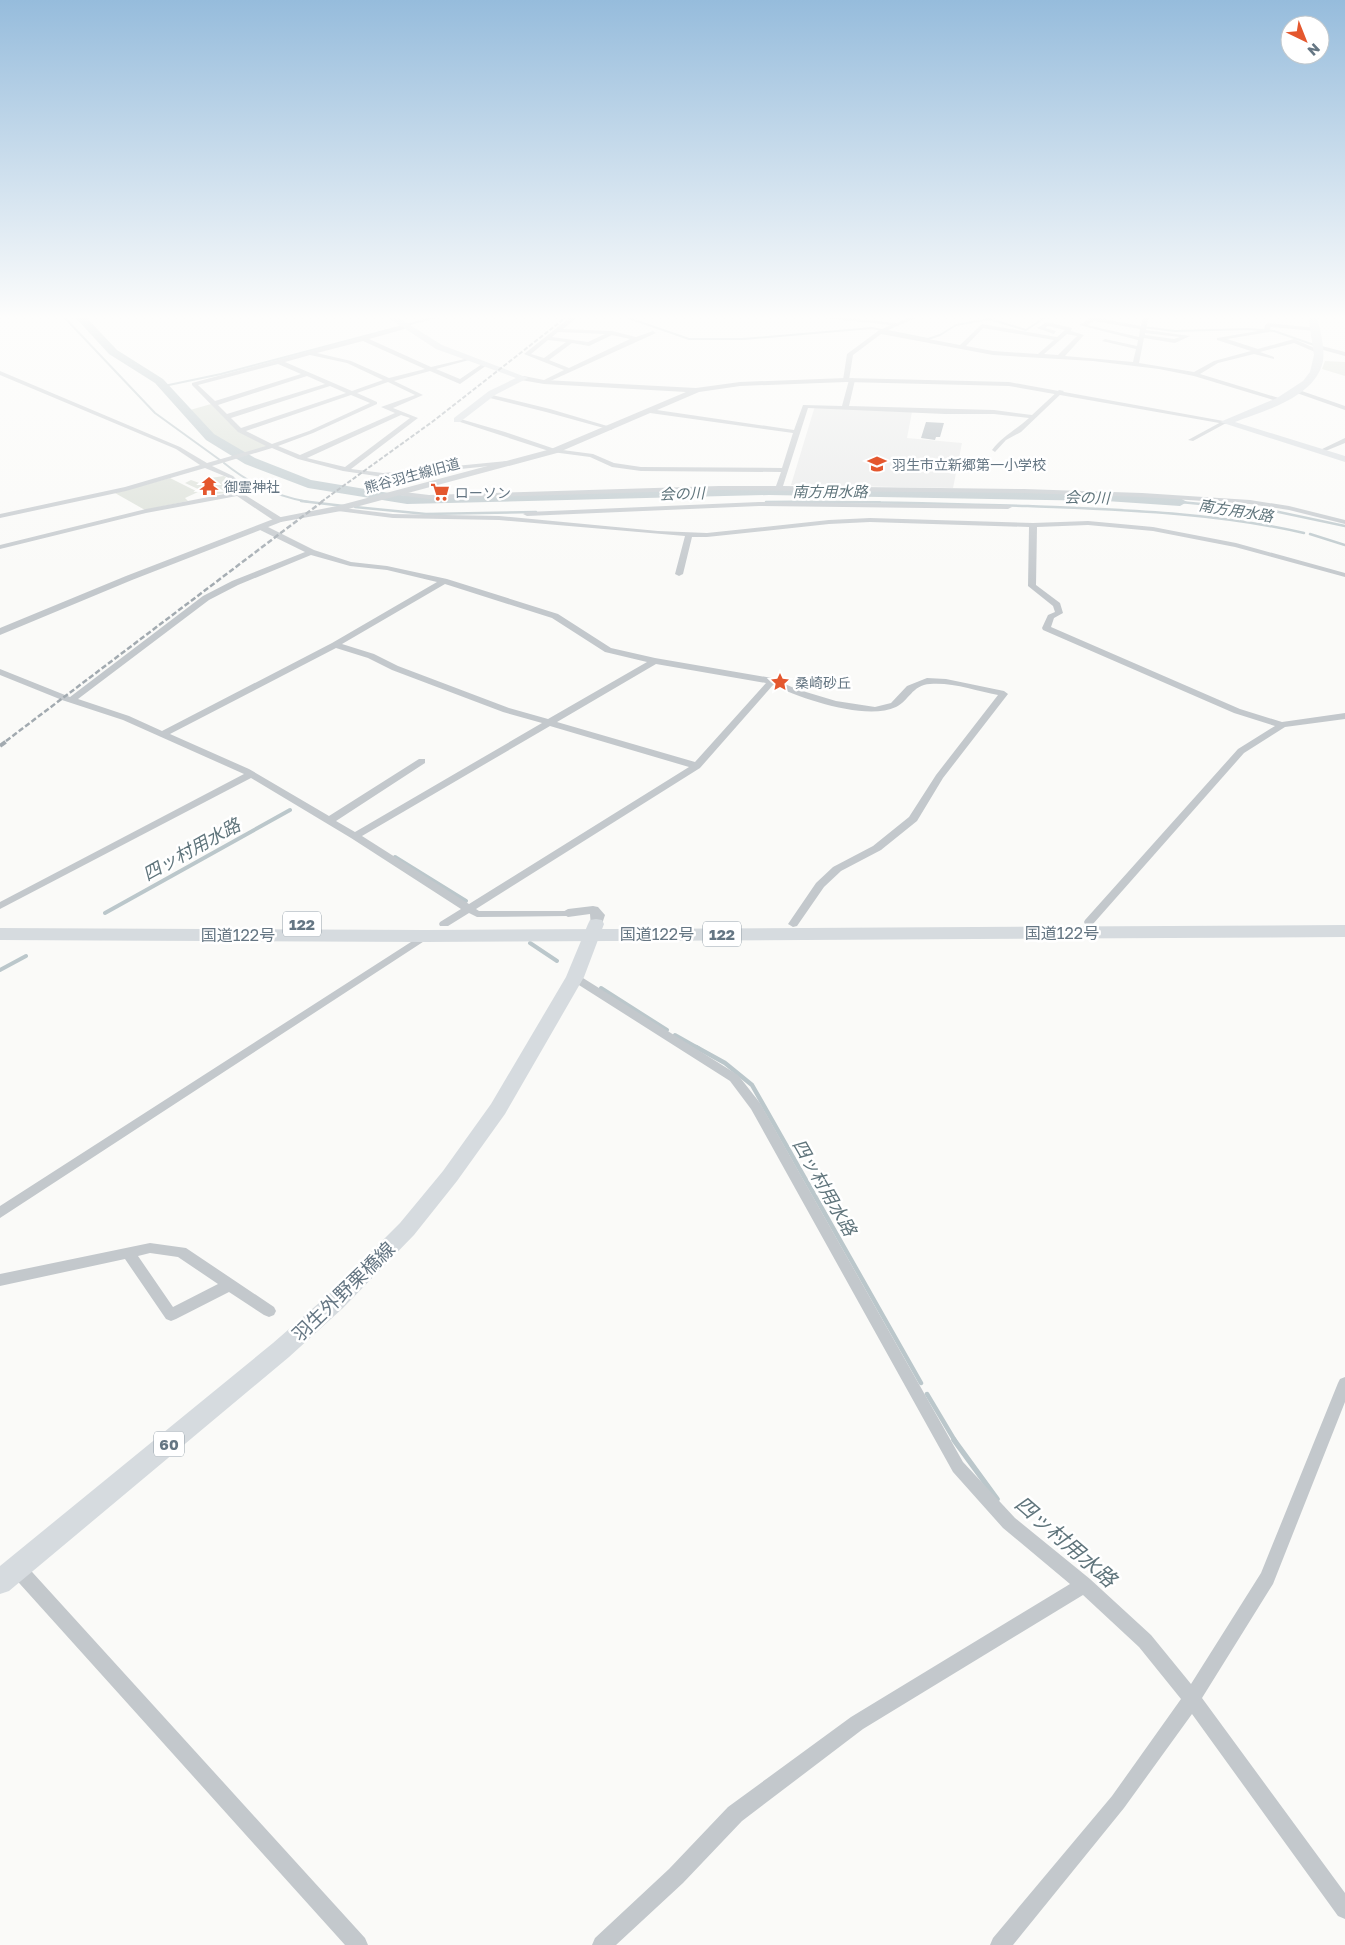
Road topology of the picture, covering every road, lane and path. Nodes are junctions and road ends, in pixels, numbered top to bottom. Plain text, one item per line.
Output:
1 (78, 406) edge
2 (215, 406) edge
3 (261, 406) edge
4 (315, 406) edge
5 (371, 406) edge
6 (380, 406) edge
7 (393, 406) edge
8 (475, 406) edge
9 (530, 406) edge
10 (662, 406) edge
11 (1046, 406) edge
12 (1136, 406) edge
13 (1266, 406) edge
14 (387, 408) junction
15 (845, 408) joint
16 (650, 411) junction
17 (401, 413) junction
18 (226, 417) junction
19 (1034, 417) junction
20 (457, 420) joint
21 (1225, 422) junction
22 (611, 428) junction
23 (240, 432) junction
24 (798, 432) junction
25 (1191, 440) dead end
26 (1345, 440) edge
27 (272, 446) junction
28 (995, 450) dead end
29 (554, 451) junction
30 (1321, 451) junction
31 (300, 458) junction
32 (1345, 458) edge
33 (510, 463) junction
34 (207, 466) junction
35 (345, 470) junction
36 (783, 470) junction
37 (779, 488) junction
38 (396, 493) junction
39 (238, 494) junction
40 (1008, 507) dead end
41 (338, 510) junction
42 (0, 516) edge
43 (488, 518) junction
44 (279, 520) junction
45 (1345, 522) edge
46 (1033, 525) junction
47 (261, 527) junction
48 (689, 534) junction
49 (0, 547) edge
50 (311, 552) junction
51 (679, 574) dead end
52 (1345, 575) edge
53 (444, 581) junction
54 (0, 632) edge
55 (335, 645) junction
56 (655, 661) junction
57 (0, 672) edge
58 (772, 682) junction
59 (72, 700) junction
60 (1345, 716) edge
61 (549, 724) junction
62 (1282, 725) junction
63 (163, 734) junction
64 (422, 762) dead end
65 (697, 766) junction
66 (251, 774) junction
67 (329, 821) junction
68 (355, 836) junction
69 (0, 906) edge
70 (468, 908) junction
71 (568, 913) joint
72 (1089, 922) junction
73 (1345, 923) edge
74 (0, 924) edge
75 (444, 924) junction
76 (793, 924) junction
77 (594, 929) junction
78 (1345, 931) edge
79 (0, 934) edge
80 (425, 936) junction
81 (575, 977) junction
82 (0, 1213) edge
83 (129, 1253) junction
84 (0, 1280) edge
85 (230, 1285) junction
86 (269, 1312) dead end
87 (1345, 1383) edge
88 (8, 1575) edge
89 (1084, 1585) junction
90 (1192, 1699) junction
91 (1345, 1909) edge
92 (358, 1945) edge
93 (602, 1945) edge
94 (1000, 1945) edge

1 - 34 street
2 - 18 street
3 - 18 street
4 - 23 street
5 - 27 street
6 - 14 street
7 - 14 street
8 - 20 main road
9 - 22 street
10 - 16 street, 熊谷羽生線旧道
11 - 19 street
12 - 21 street, 熊谷羽生線旧道
13 - 21 main road
14 - 17 street
15 - 19 street
15 - 24 street
16 - 22 street, 熊谷羽生線旧道
16 - 24 street
17 - 31 street
17 - 35 street
18 - 23 street
19 - 28 street
20 - 29 street
21 - 25 street
21 - 30 main road
22 - 29 street, 熊谷羽生線旧道
23 - 27 street
24 - 36 street
26 - 30 street
27 - 31 street
27 - 34 street
29 - 33 street, 熊谷羽生線旧道
29 - 36 street
30 - 32 main road
31 - 35 street
33 - 35 street
33 - 38 street, 熊谷羽生線旧道
34 - 39 street
34 - 42 street
36 - 37 street
37 - 38 street
37 - 45 street
38 - 41 street, 熊谷羽生線旧道
39 - 44 street
39 - 49 street
40 - 43 street
41 - 43 street
41 - 44 street, 熊谷羽生線旧道
43 - 48 street
44 - 47 street, 熊谷羽生線旧道
46 - 48 street
46 - 52 street
46 - 62 street
47 - 50 street
47 - 54 street, 熊谷羽生線旧道
48 - 51 street
50 - 53 street
50 - 59 street
53 - 55 street
53 - 56 street
55 - 61 street
55 - 63 street
56 - 58 street
56 - 61 street
57 - 59 street
58 - 65 street
58 - 76 street
59 - 63 street
60 - 62 street
61 - 65 street
61 - 68 street
62 - 72 street
63 - 66 street
64 - 67 street
65 - 70 street
66 - 67 street
66 - 69 street
67 - 68 street
68 - 70 street
70 - 71 street
70 - 75 street
71 - 77 street
72 - 73 highway, 国道122号 / 122
72 - 76 highway, 国道122号 / 122
74 - 75 highway, 国道122号 / 122
75 - 77 highway, 国道122号 / 122
76 - 77 highway, 国道122号 / 122
77 - 78 highway, 国道122号 / 122
77 - 80 highway, 国道122号 / 122
77 - 81 main road, 羽生外野栗橋線 / 60
79 - 80 highway, 国道122号 / 122
80 - 82 street
81 - 88 main road, 羽生外野栗橋線 / 60
81 - 89 street
83 - 84 street
83 - 85 street
83 - 85 street
85 - 86 street
87 - 90 street
88 - 92 street
89 - 90 street
89 - 93 street
90 - 91 street
90 - 94 street

